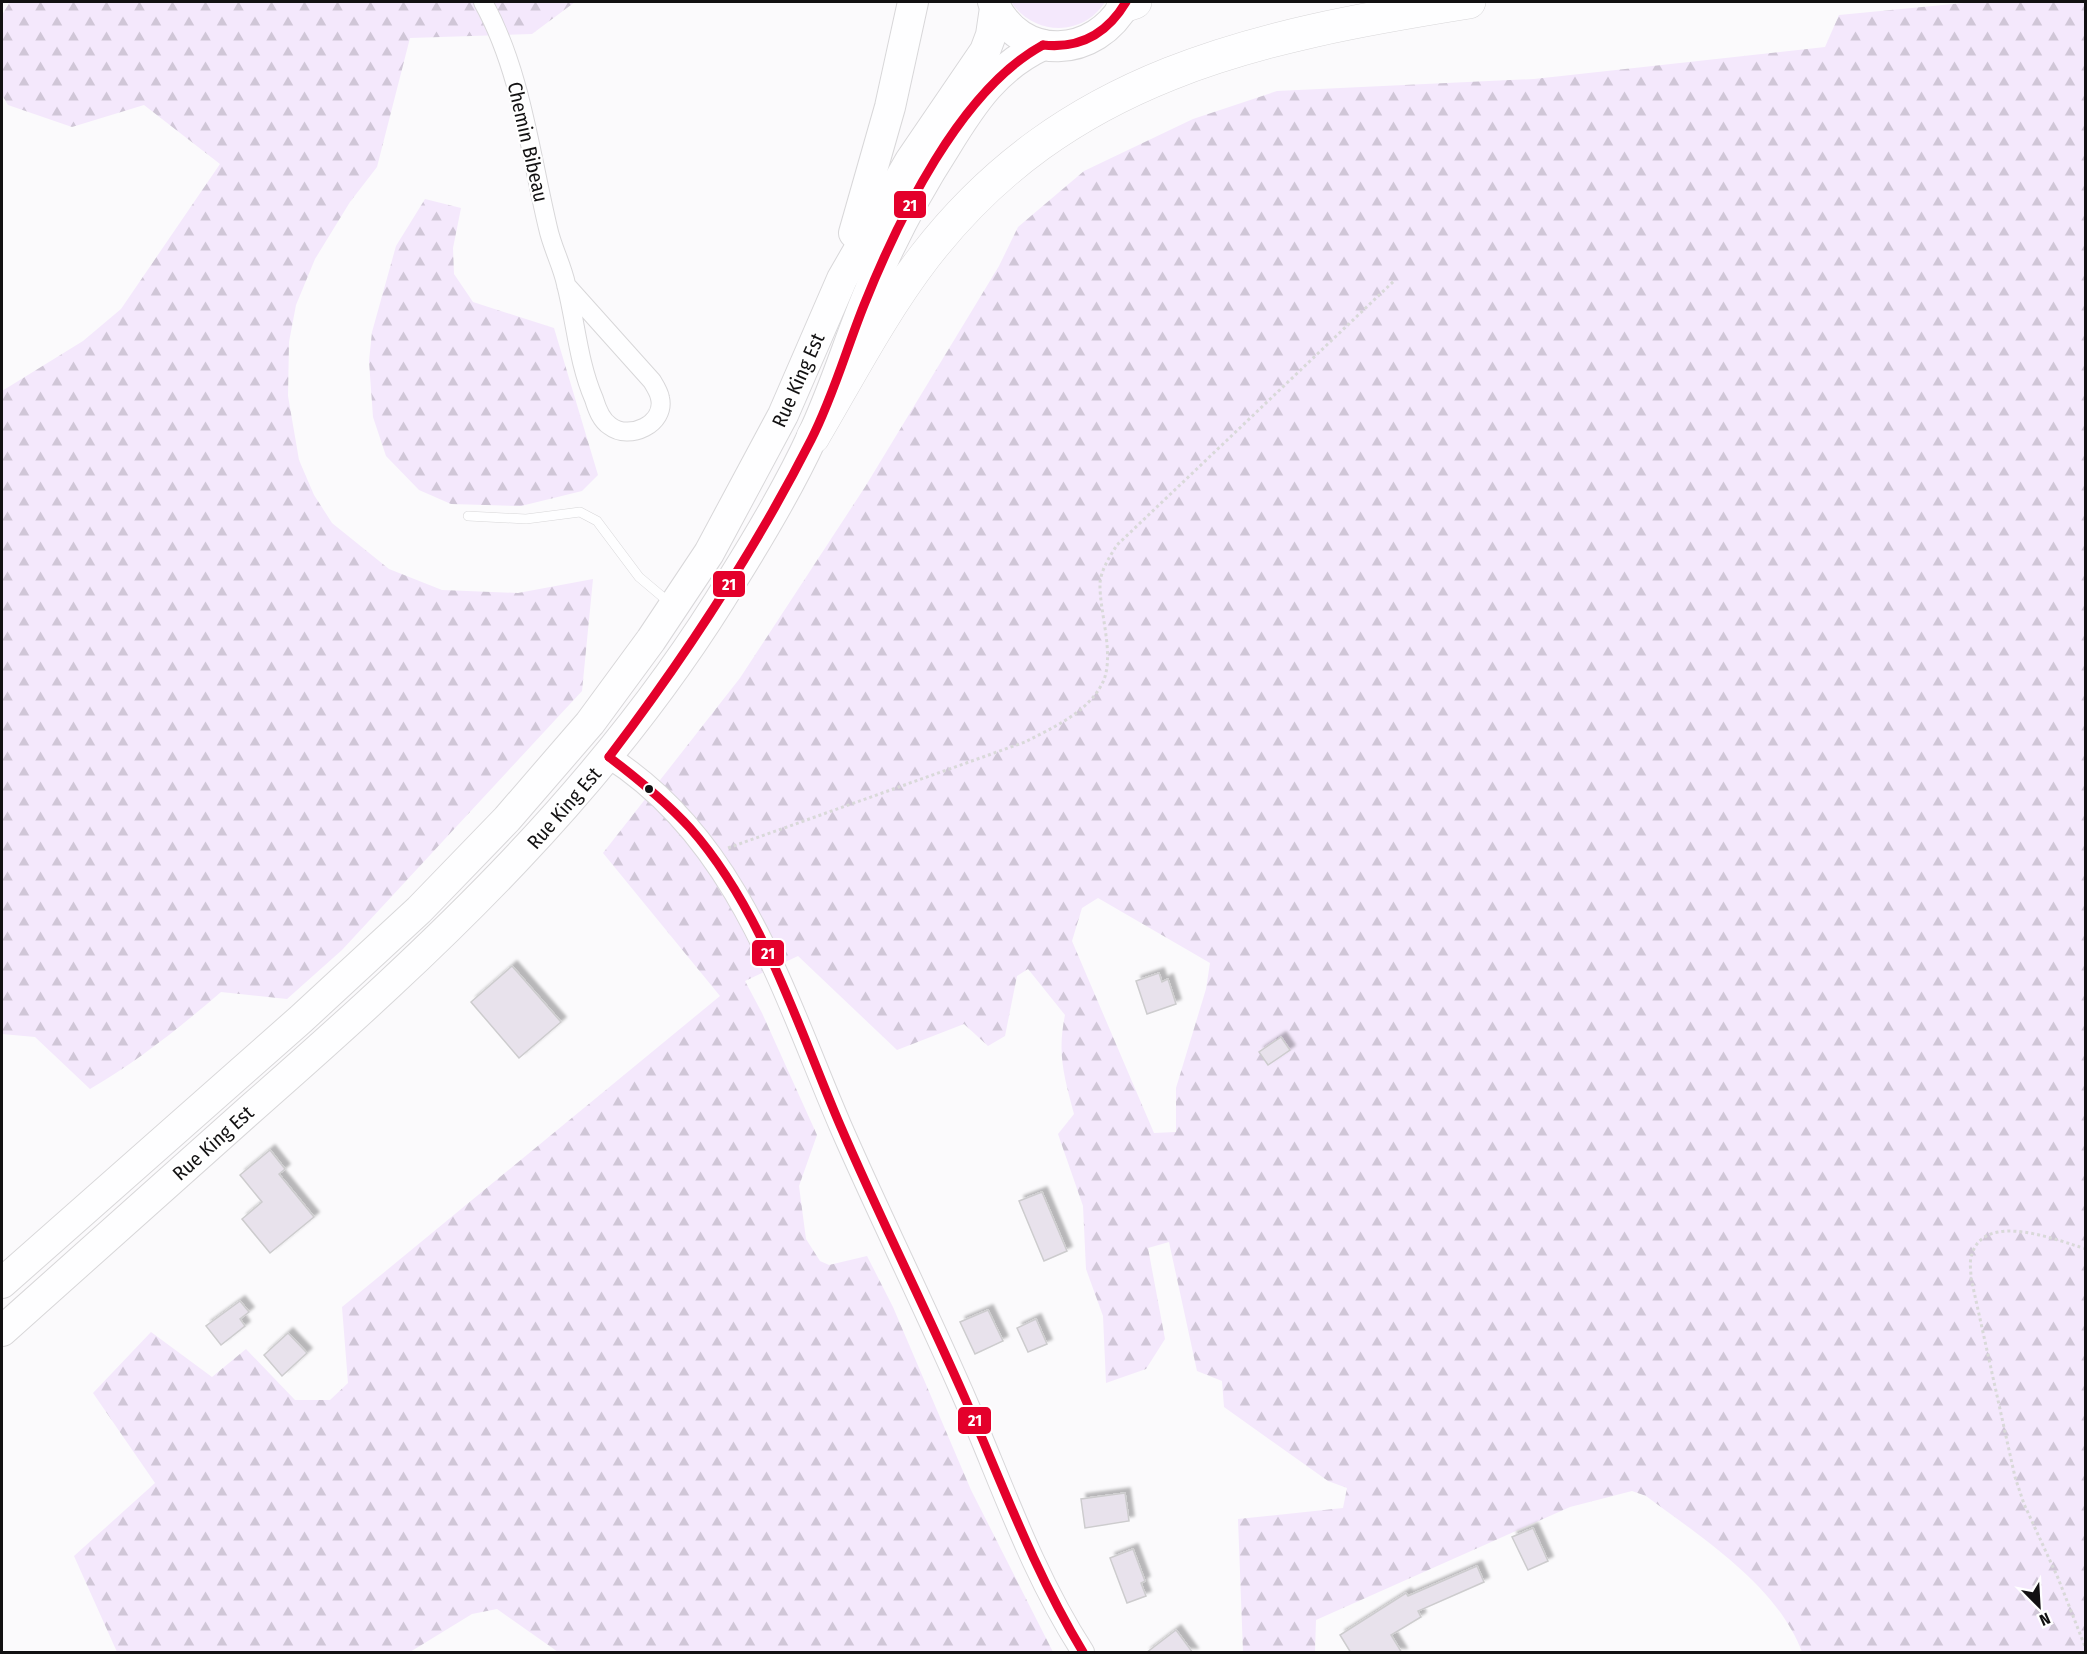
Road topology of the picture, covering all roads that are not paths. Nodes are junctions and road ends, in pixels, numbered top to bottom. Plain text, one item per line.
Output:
1 (483, 2) edge
2 (913, 2) edge
3 (1469, 2) edge
4 (1128, 3) edge
5 (994, 5) edge
6 (1043, 45) junction
7 (842, 279) junction
8 (566, 285) junction
9 (813, 437) junction
10 (468, 516) dead end
11 (675, 606) junction
12 (609, 757) junction
13 (2, 1283) edge
14 (2, 1330) edge
15 (1083, 1653) edge

1 - 8 street, Chemin Bibeau
2 - 7 main road
3 - 9 highway
4 - 6 main road
5 - 6 main road
5 - 7 main road, Rue King Est
6 - 9 main road, Rue King Est
7 - 11 main road, Rue King Est
8 - 8 street, Chemin Bibeau
9 - 12 main road, Rue King Est
10 - 11 lane
11 - 13 main road, Rue King Est
12 - 14 main road, Rue King Est
12 - 15 street

